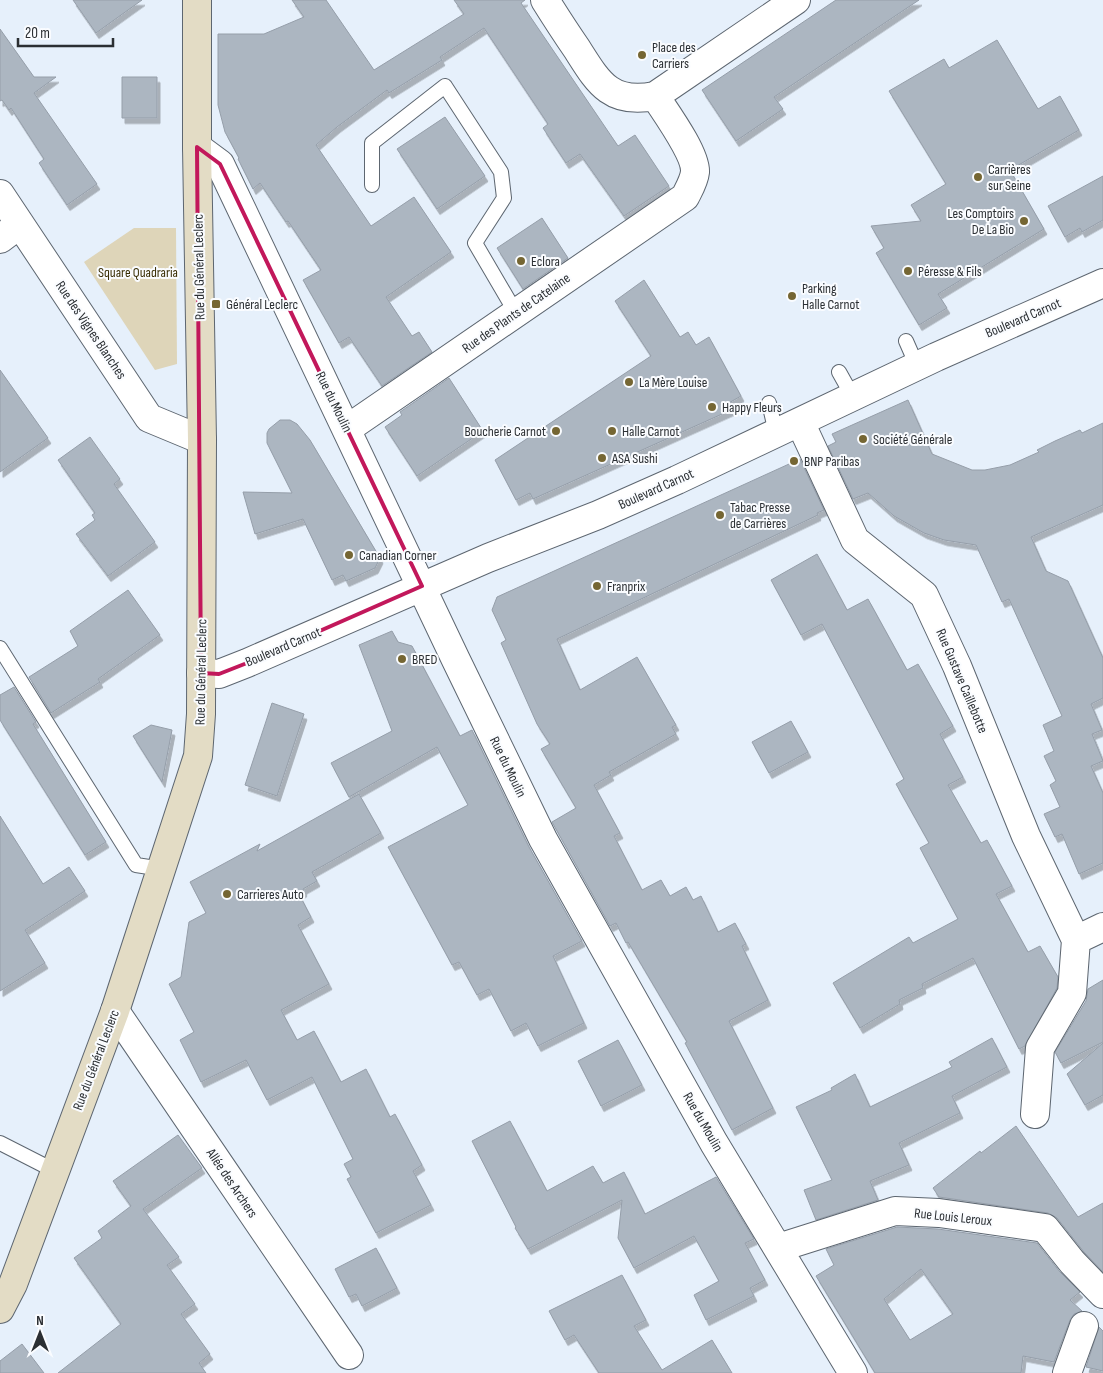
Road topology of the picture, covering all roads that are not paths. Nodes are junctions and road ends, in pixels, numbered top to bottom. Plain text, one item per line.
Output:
1 (197, 0) edge
2 (796, 0) edge
3 (551, 9) edge
4 (655, 96) junction
5 (197, 147) junction
6 (372, 185) dead end
7 (0, 194) edge
8 (10, 232) edge
9 (1103, 283) edge
10 (516, 313) junction
11 (906, 341) dead end
12 (917, 366) junction
13 (839, 372) dead end
14 (853, 397) junction
15 (769, 403) dead end
16 (788, 428) junction
17 (347, 429) junction
18 (202, 440) junction
19 (422, 586) junction
20 (0, 648) edge
21 (201, 673) junction
22 (162, 868) junction
23 (1103, 927) edge
24 (1076, 940) junction
25 (116, 1011) junction
26 (1035, 1114) dead end
27 (0, 1143) edge
28 (55, 1171) junction
29 (778, 1248) junction
30 (1103, 1294) edge
31 (0, 1309) edge
32 (1084, 1326) dead end
33 (349, 1355) dead end
34 (853, 1373) edge
35 (1067, 1373) edge

1 - 5 street, Rue du Général Leclerc
2 - 4 street
3 - 4 street
4 - 10 street, Rue des Plants de Catelaine
5 - 17 street, Rue du Moulin
5 - 18 street, Rue du Général Leclerc
6 - 10 lane
7 - 8 street, Rue des Vignes Blanches
8 - 18 street, Rue des Vignes Blanches
9 - 12 street, Boulevard Carnot
10 - 17 street, Rue des Plants de Catelaine
11 - 12 lane
12 - 14 street, Boulevard Carnot
13 - 14 lane
14 - 16 street, Boulevard Carnot
15 - 16 lane
16 - 19 street, Boulevard Carnot
16 - 24 street, Rue Gustave Caillebotte
17 - 19 street, Rue du Moulin
18 - 21 street, Rue du Général Leclerc
19 - 21 street, Boulevard Carnot
19 - 29 street, Rue du Moulin
20 - 22 lane
21 - 22 street, Rue du Général Leclerc
22 - 25 street, Rue du Général Leclerc
23 - 24 street
24 - 26 street
25 - 28 street, Rue du Général Leclerc
25 - 33 street, Allée des Archers
27 - 28 lane
28 - 31 street, Rue du Général Leclerc
29 - 30 street, Rue Louis Leroux
29 - 34 street, Rue du Moulin
32 - 35 street

